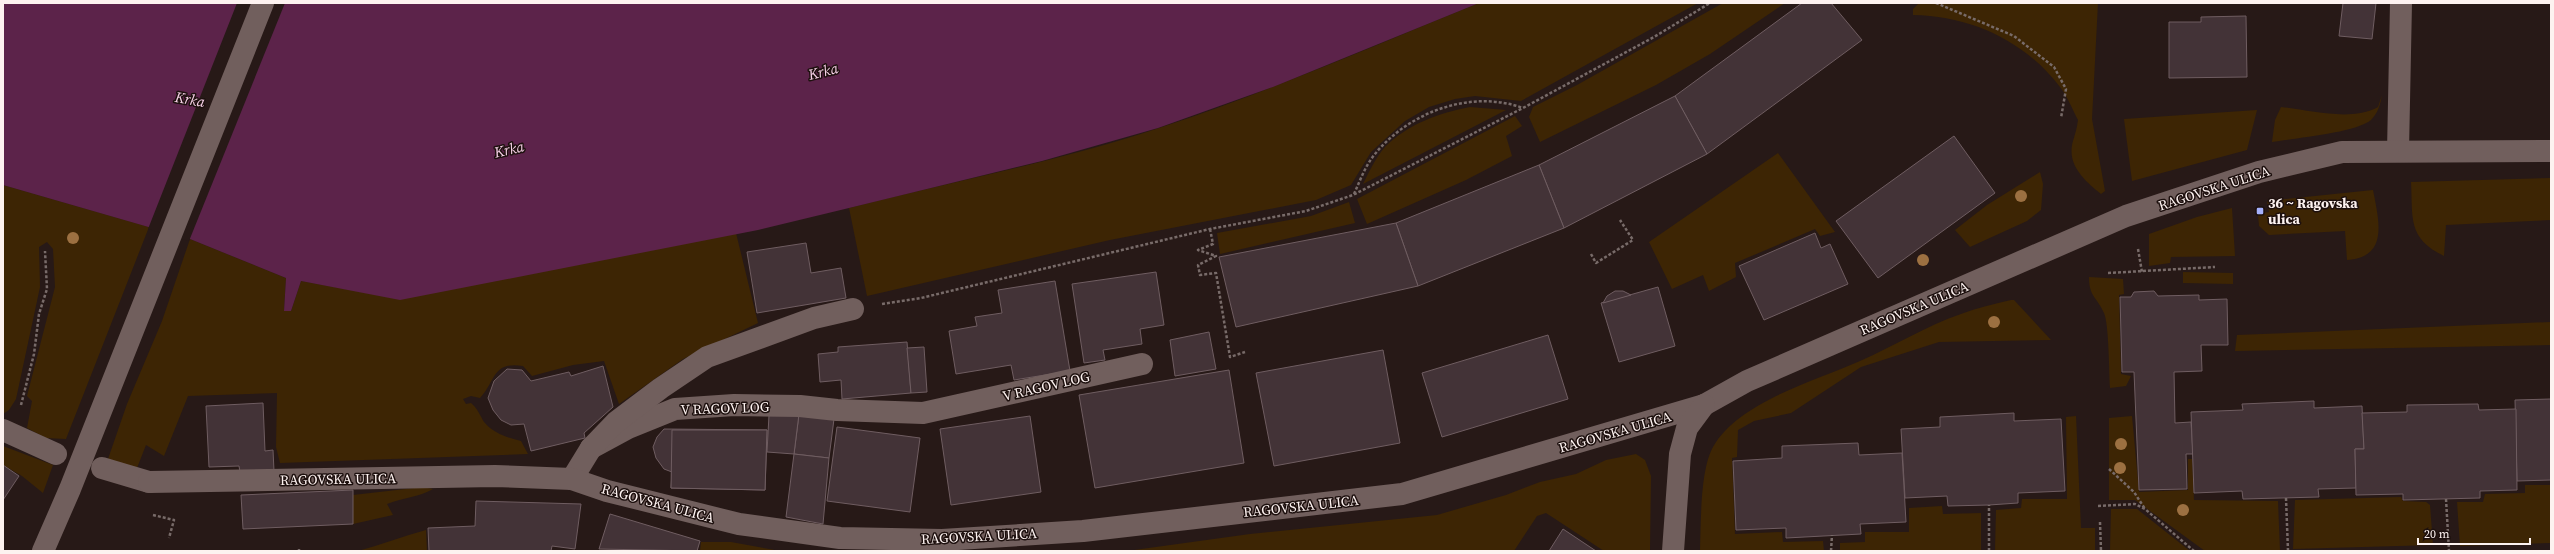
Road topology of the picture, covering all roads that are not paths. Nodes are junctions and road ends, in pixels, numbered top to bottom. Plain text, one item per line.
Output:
1 (262, 3) edge
2 (2401, 3) edge
3 (2398, 151) junction
4 (2551, 151) edge
5 (853, 309) road end
6 (1142, 364) dead end
7 (1704, 405) junction
8 (8, 432) edge
9 (590, 448) junction
10 (56, 454) dead end
11 (102, 468) dead end
12 (572, 479) junction
13 (43, 551) edge
14 (1673, 551) edge

1 - 13 street
2 - 3 street
3 - 4 street, RAGOVSKA ULICA
3 - 7 street, RAGOVSKA ULICA
5 - 9 street
6 - 9 street, V RAGOV LOG
7 - 12 street, RAGOVSKA ULICA
7 - 14 street
8 - 10 street
9 - 12 street
11 - 12 street, RAGOVSKA ULICA

